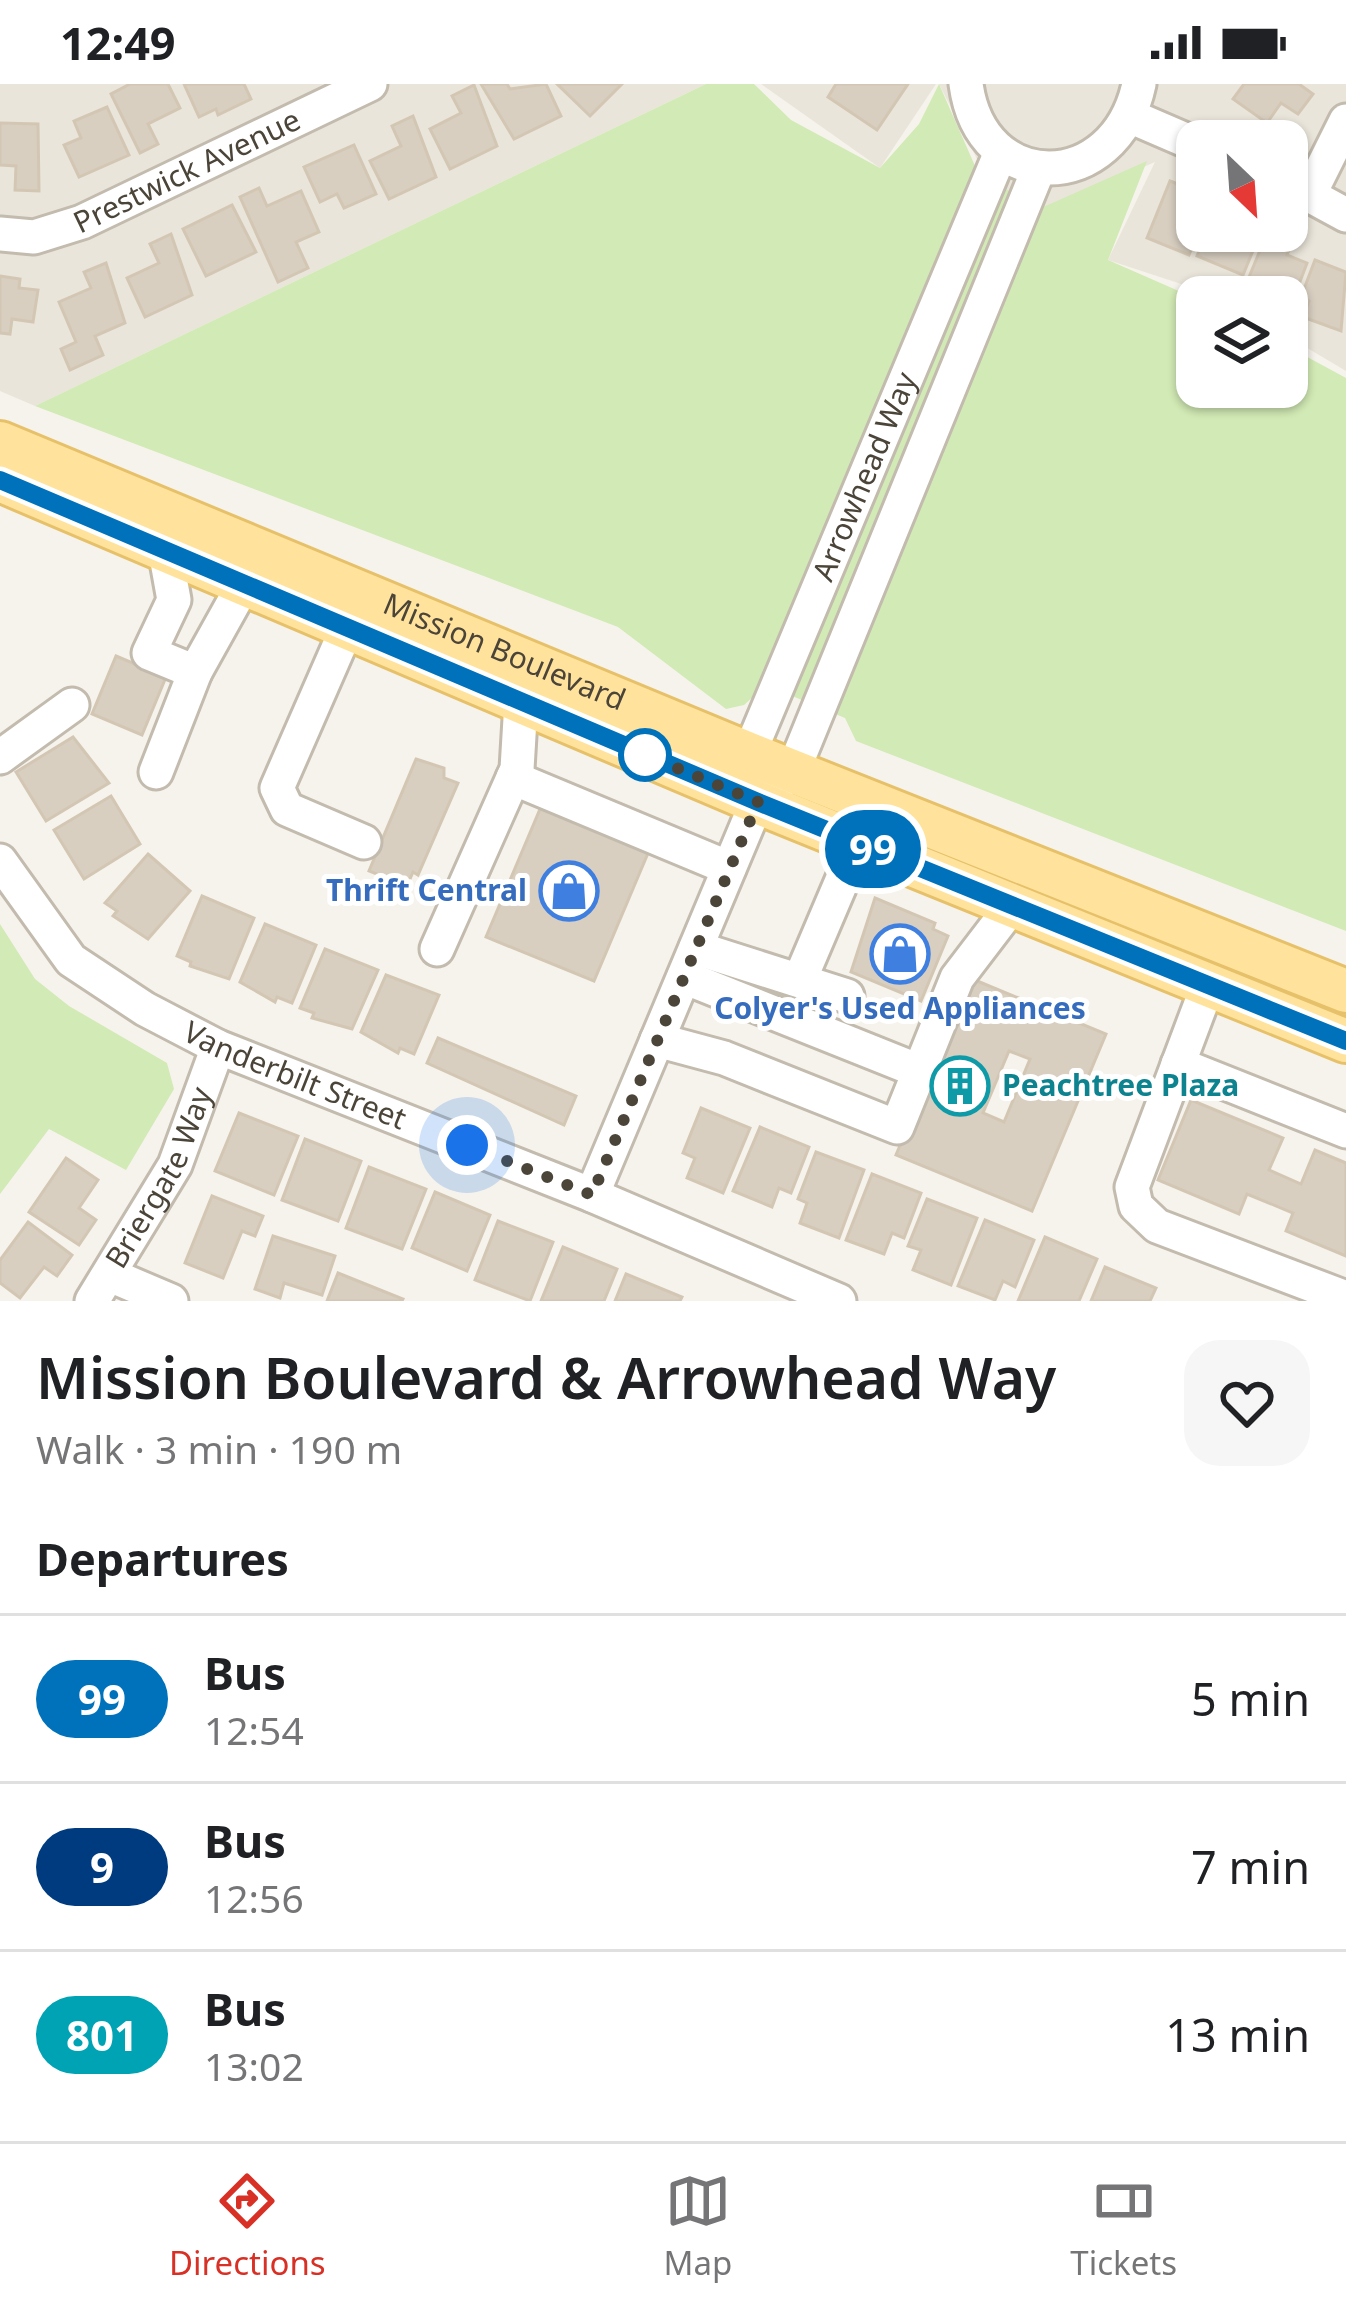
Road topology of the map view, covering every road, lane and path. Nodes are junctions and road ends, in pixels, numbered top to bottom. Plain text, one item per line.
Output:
1 (370, 84) edge
2 (966, 84) edge
3 (1136, 101) edge
4 (1346, 121) edge
5 (1176, 130) edge
6 (1001, 152) junction
7 (1039, 168) junction
8 (1308, 175) edge
9 (1308, 193) edge
10 (1346, 215) edge
11 (0, 234) edge
12 (0, 442) edge
13 (0, 480) edge
14 (165, 550) junction
15 (244, 584) junction
16 (347, 628) junction
17 (195, 672) junction
18 (521, 702) junction
19 (72, 706) dead end
20 (749, 754) junction
21 (0, 758) edge
22 (793, 771) junction
23 (156, 772) dead end
24 (513, 778) junction
25 (758, 802) junction
26 (364, 842) dead end
27 (858, 843) junction
28 (0, 861) edge
29 (729, 868) junction
30 (1012, 906) junction
31 (437, 949) dead end
32 (690, 962) junction
33 (800, 977) junction
34 (1208, 985) junction
35 (1346, 991) edge
36 (847, 996) dead end
37 (657, 1040) junction
38 (1346, 1041) edge
39 (218, 1047) junction
40 (1178, 1064) junction
41 (920, 1072) junction
42 (1346, 1131) edge
43 (592, 1195) junction
44 (101, 1288) edge
45 (1346, 1298) edge
46 (171, 1301) edge
47 (839, 1301) edge

1 - 11 street, Prestwick Avenue
2 - 6 street
3 - 5 street
3 - 7 street
4 - 8 street
6 - 7 street
6 - 20 street, Arrowhead Way
7 - 22 street, Arrowhead Way
9 - 10 street
12 - 20 main road, Mission Boulevard
13 - 14 main road, Mission Boulevard
14 - 15 main road, Mission Boulevard
14 - 17 street
15 - 16 main road, Mission Boulevard
15 - 17 street
16 - 18 main road, Mission Boulevard
16 - 26 street
17 - 23 street
18 - 24 street
18 - 25 main road, Mission Boulevard
19 - 21 street
20 - 22 main road, Mission Boulevard
20 - 25 street
22 - 25 street, Arrowhead Way
22 - 35 main road, Mission Boulevard
24 - 29 street
24 - 31 street
25 - 27 main road, Mission Boulevard
25 - 29 street, Arrowhead Way
27 - 30 main road, Mission Boulevard
27 - 33 street
28 - 39 street, Vanderbilt Street
29 - 32 street, Arrowhead Way
30 - 34 main road, Mission Boulevard
30 - 41 street
32 - 33 street
32 - 37 street, Arrowhead Way
32 - 41 street
33 - 36 street
34 - 38 main road, Mission Boulevard
34 - 40 street
37 - 41 street
37 - 43 street, Arrowhead Way
39 - 43 street, Vanderbilt Street
39 - 44 street, Briergate Way
40 - 42 street
40 - 45 street
43 - 47 street, Vanderbilt Street
44 - 46 street

